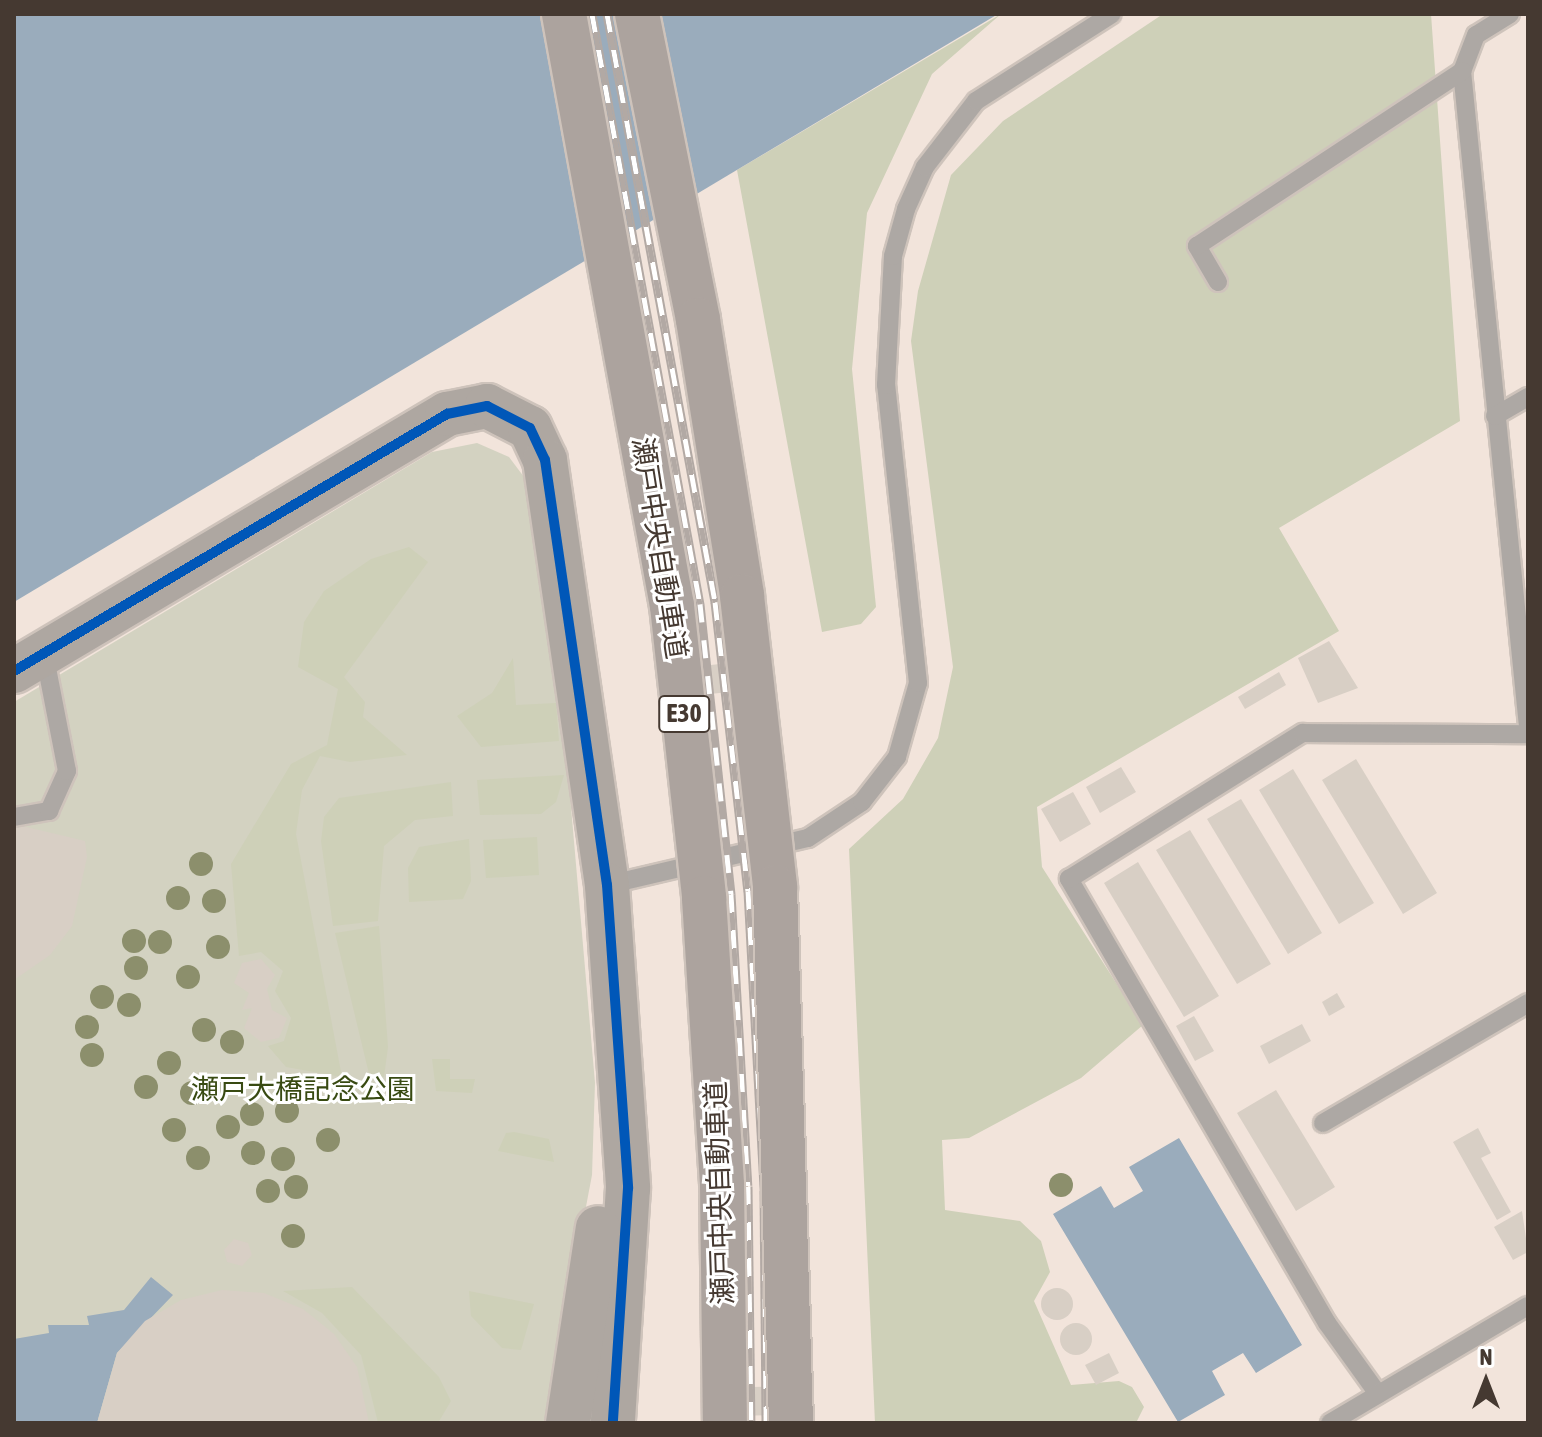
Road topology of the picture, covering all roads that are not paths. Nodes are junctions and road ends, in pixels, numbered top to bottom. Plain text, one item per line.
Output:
1 (564, 14) edge
2 (637, 14) edge
3 (1112, 14) edge
4 (1510, 14) edge
5 (1462, 71) junction
6 (1218, 282) dead end
7 (1528, 397) edge
8 (1495, 416) junction
9 (29, 662) edge
10 (1526, 689) edge
11 (1528, 727) edge
12 (1528, 734) edge
13 (14, 817) edge
14 (607, 885) junction
15 (1528, 1003) edge
16 (619, 1101) junction
17 (1323, 1123) dead end
18 (1528, 1306) edge
19 (1378, 1394) junction
20 (568, 1423) edge
21 (613, 1423) edge
22 (725, 1423) edge
23 (791, 1423) edge
24 (1330, 1423) edge

1 - 22 highway, 瀬戸中央自動車道 / E30, bridge
2 - 23 highway, bridge
3 - 14 lane
4 - 5 lane
5 - 6 lane
5 - 8 lane
7 - 8 lane
8 - 10 lane
9 - 13 lane
9 - 14 street
10 - 11 lane
12 - 19 lane
14 - 16 street
15 - 17 lane
16 - 20 street
16 - 21 street
18 - 19 lane
19 - 24 lane

